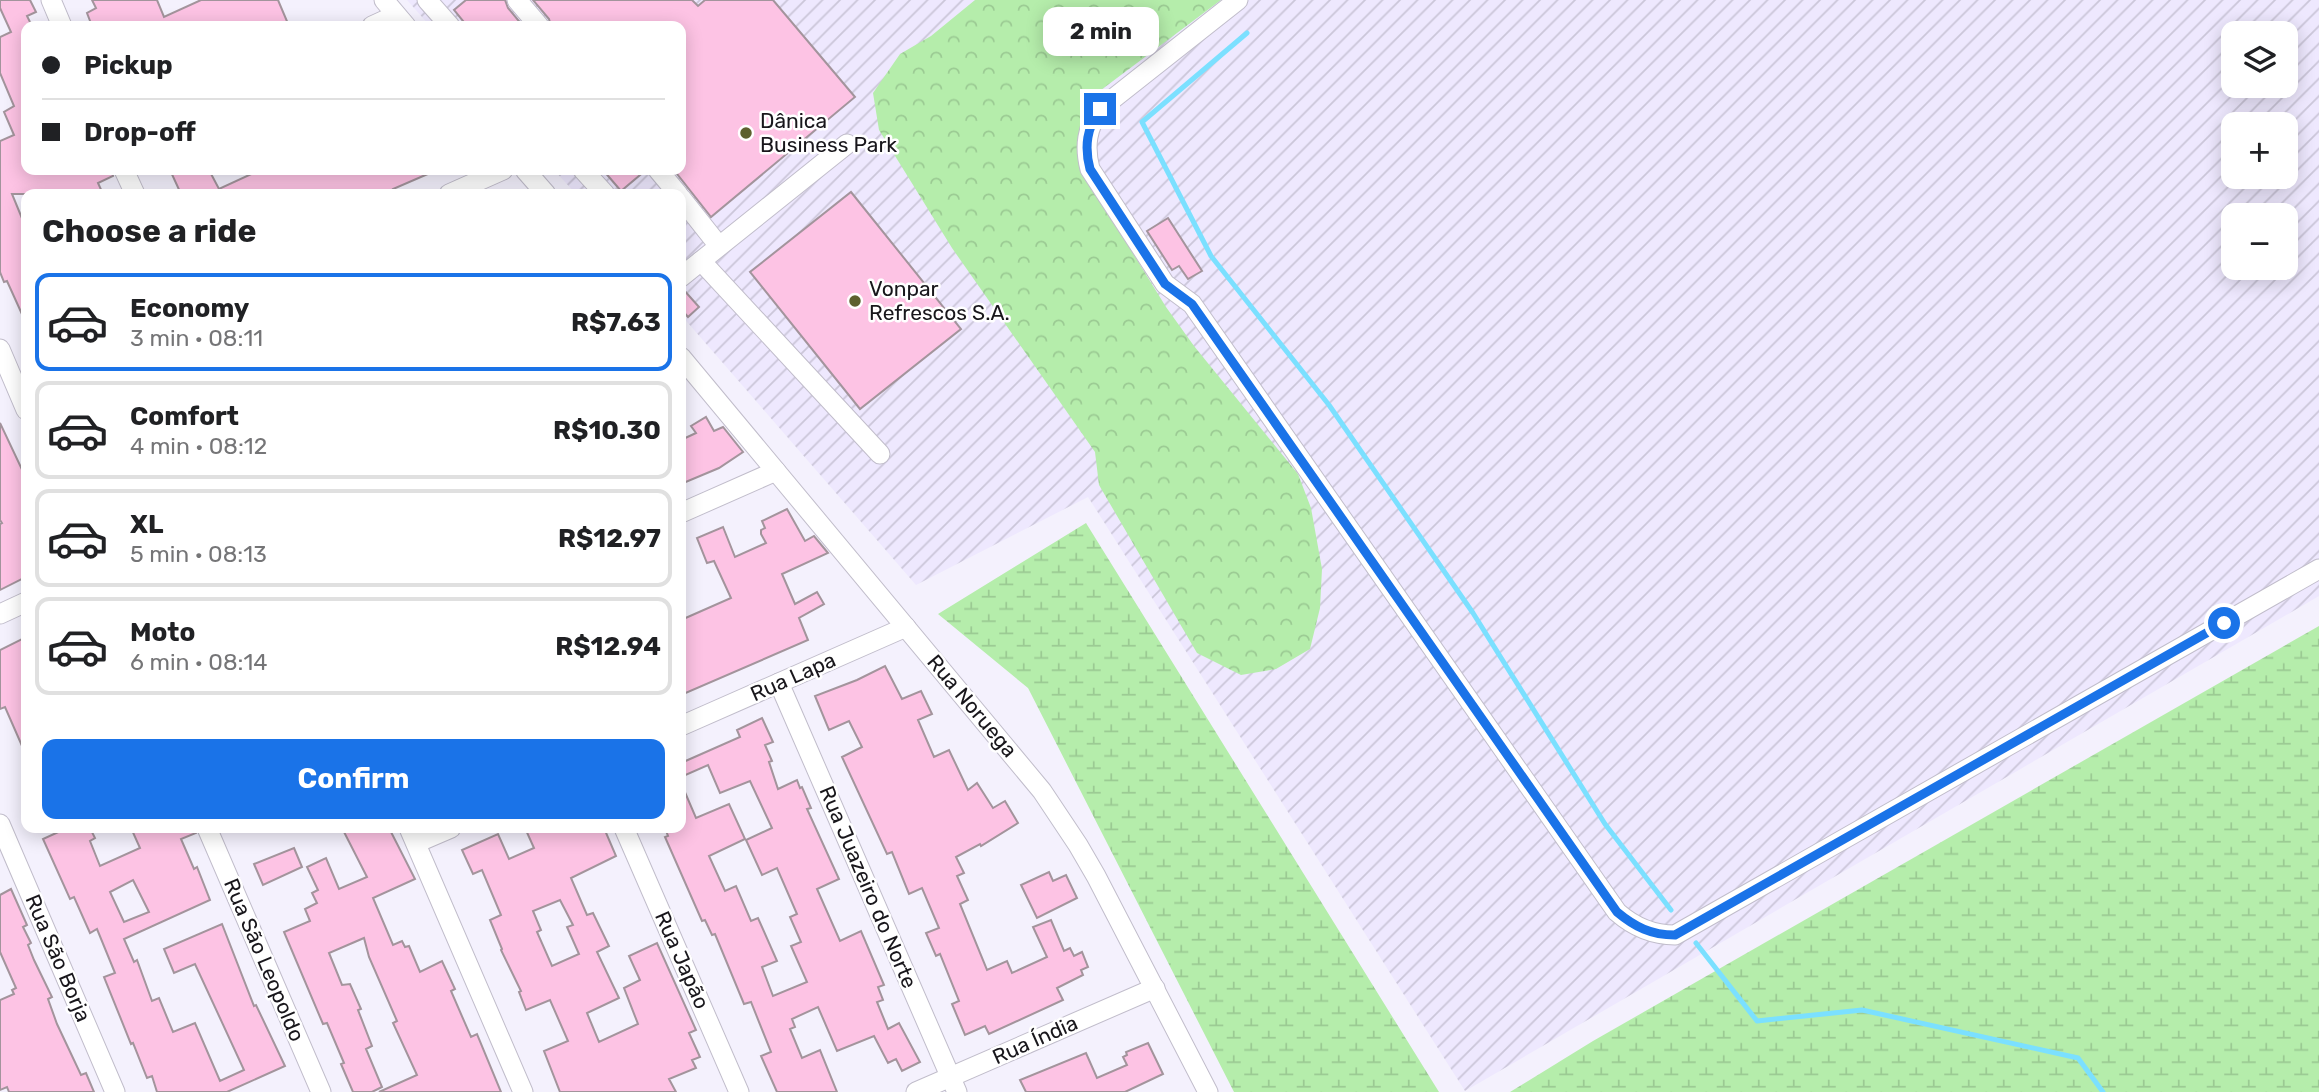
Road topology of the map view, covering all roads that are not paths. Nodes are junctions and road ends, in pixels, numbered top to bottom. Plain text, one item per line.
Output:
1 (51, 0) edge
2 (383, 0) edge
3 (517, 0) edge
4 (1238, 0) edge
5 (430, 1) edge
6 (60, 21) edge
7 (401, 21) edge
8 (446, 21) edge
9 (535, 21) edge
10 (848, 144) dead end
11 (492, 175) edge
12 (529, 175) edge
13 (588, 175) edge
14 (662, 175) edge
15 (460, 189) edge
16 (542, 189) edge
17 (600, 189) edge
18 (673, 189) edge
19 (686, 205) edge
20 (719, 246) junction
21 (701, 261) junction
22 (686, 273) edge
23 (0, 349) edge
24 (686, 363) edge
25 (21, 398) edge
26 (880, 454) dead end
27 (776, 471) junction
28 (686, 511) edge
29 (2319, 569) edge
30 (21, 604) edge
31 (0, 614) edge
32 (906, 627) junction
33 (779, 683) junction
34 (686, 724) edge
35 (0, 824) edge
36 (209, 833) edge
37 (626, 833) edge
38 (412, 835) edge
39 (1154, 988) junction
40 (954, 1084) edge
41 (115, 1092) edge
42 (321, 1092) edge
43 (523, 1092) edge
44 (740, 1092) edge
45 (916, 1092) edge
46 (1208, 1092) edge

1 - 6 street
2 - 7 street
3 - 9 street
4 - 29 street
5 - 8 street
10 - 20 street
11 - 15 street
12 - 16 street
13 - 17 street
14 - 18 street
19 - 20 street
20 - 21 street
21 - 22 street
21 - 26 street
23 - 25 street
24 - 27 street, Rua Noruega
27 - 28 street
27 - 32 street, Rua Noruega
30 - 31 street
32 - 33 street, Rua Lapa
32 - 39 street, Rua Noruega
33 - 34 street, Rua Lapa
33 - 40 street, Rua Juazeiro do Norte
35 - 41 street, Rua São Borja
36 - 42 street, Rua São Leopoldo
37 - 44 street, Rua Japão
38 - 43 street
39 - 40 street, Rua Índia
39 - 46 street, Rua Noruega
40 - 45 street, Rua Índia

